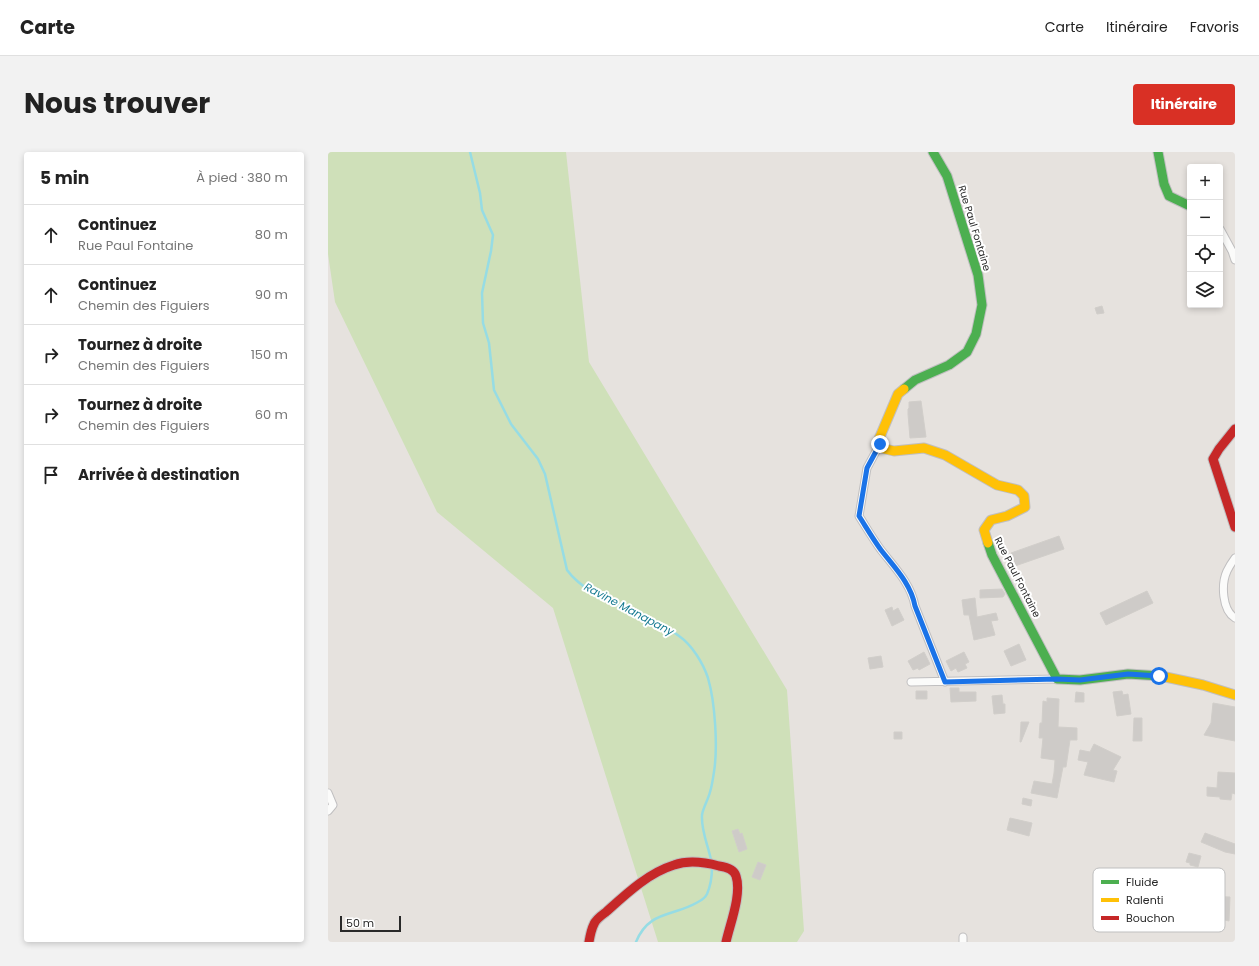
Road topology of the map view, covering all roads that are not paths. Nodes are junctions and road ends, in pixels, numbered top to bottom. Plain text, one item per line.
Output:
1 (933, 152) edge
2 (1158, 152) edge
3 (1187, 205) edge
4 (1223, 234) edge
5 (1235, 260) edge
6 (1235, 429) edge
7 (880, 444) junction
8 (1235, 527) edge
9 (1235, 558) edge
10 (1235, 618) edge
11 (1057, 679) junction
12 (912, 682) dead end
13 (945, 682) junction
14 (1235, 695) edge
15 (328, 793) edge
16 (328, 811) edge
17 (590, 942) edge
18 (726, 942) edge

1 - 7 street, Rue Paul Fontaine
2 - 3 street
4 - 5 street
6 - 8 street
7 - 11 street, Rue Paul Fontaine
7 - 13 street
9 - 10 street
11 - 13 street
11 - 14 street
12 - 13 street
15 - 16 street
17 - 18 street

